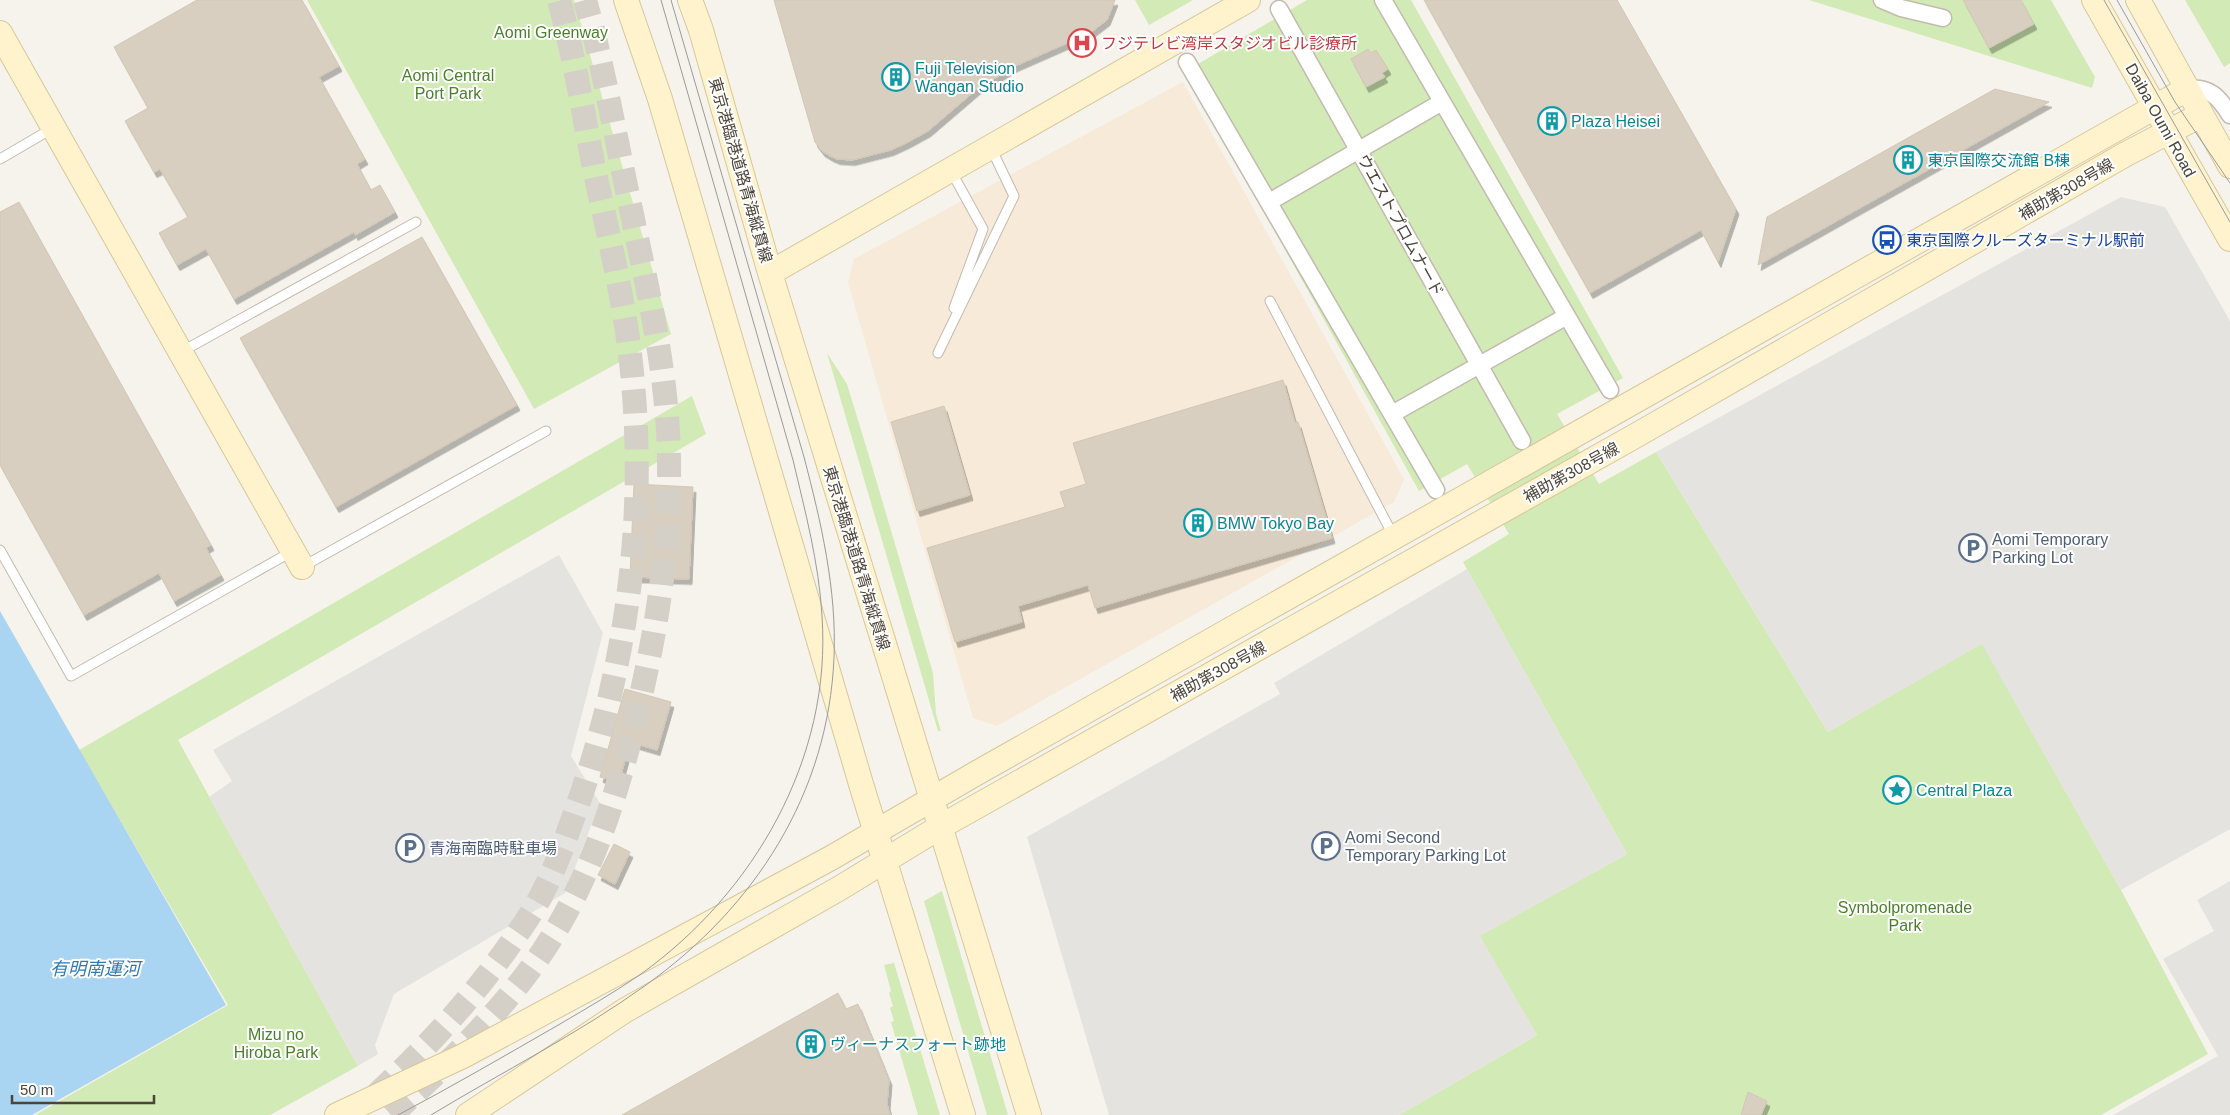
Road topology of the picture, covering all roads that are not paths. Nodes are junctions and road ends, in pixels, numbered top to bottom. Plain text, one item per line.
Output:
1 (626, 0) edge
2 (690, 0) edge
3 (1248, 0) edge
4 (1383, 0) edge
5 (1882, 0) edge
6 (2094, 0) edge
7 (2138, 0) edge
8 (1279, 9) dead end
9 (1943, 18) dead end
10 (0, 34) edge
11 (1187, 62) dead end
12 (2186, 89) junction
13 (1442, 102) junction
14 (2153, 107) junction
15 (2201, 114) junction
16 (2230, 115) edge
17 (53, 128) junction
18 (2167, 132) junction
19 (991, 148) junction
20 (1358, 150) junction
21 (0, 159) edge
22 (2230, 166) edge
23 (951, 170) junction
24 (1269, 202) junction
25 (416, 222) dead end
26 (2230, 239) edge
27 (770, 273) junction
28 (1270, 301) dead end
29 (1567, 316) junction
30 (181, 352) junction
31 (1480, 365) junction
32 (1610, 390) dead end
33 (1392, 414) junction
34 (546, 430) dead end
35 (1522, 441) dead end
36 (1436, 490) dead end
37 (1394, 537) junction
38 (0, 550) edge
39 (298, 559) junction
40 (931, 800) junction
41 (940, 828) junction
42 (876, 832) junction
43 (885, 860) junction
44 (337, 1115) edge
45 (468, 1115) edge
46 (963, 1115) edge
47 (1029, 1115) edge

1 - 42 street
2 - 27 street, 東京港臨港道路青海縦貫線
3 - 19 street
4 - 13 street
5 - 9 street
6 - 14 street, Daiba Oumi Road
7 - 12 street
8 - 20 street, ウエストプロムナード
10 - 17 street
11 - 24 street
12 - 14 street, 補助第308号線
12 - 15 street
12 - 16 street
13 - 20 street
13 - 29 street
14 - 18 street, Daiba Oumi Road
14 - 37 street, 補助第308号線
15 - 18 street, 補助第308号線
15 - 22 street
17 - 21 lane
17 - 30 street
18 - 26 street, Daiba Oumi Road
18 - 41 street, 補助第308号線
19 - 23 street
19 - 23 lane
20 - 24 street
20 - 31 street, ウエストプロムナード
23 - 27 street
24 - 33 street
25 - 30 lane
27 - 40 street, 東京港臨港道路青海縦貫線
28 - 37 lane
29 - 31 street
29 - 32 street
30 - 39 street
31 - 33 street
31 - 35 street, ウエストプロムナード
33 - 36 street
34 - 39 lane
37 - 40 street, 補助第308号線
38 - 39 lane
40 - 41 street, 東京港臨港道路青海縦貫線
40 - 42 street, 補助第308号線
41 - 43 street, 補助第308号線
41 - 47 street, 東京港臨港道路青海縦貫線
42 - 43 street
42 - 44 street, 補助第308号線
43 - 45 street, 補助第308号線
43 - 46 street

